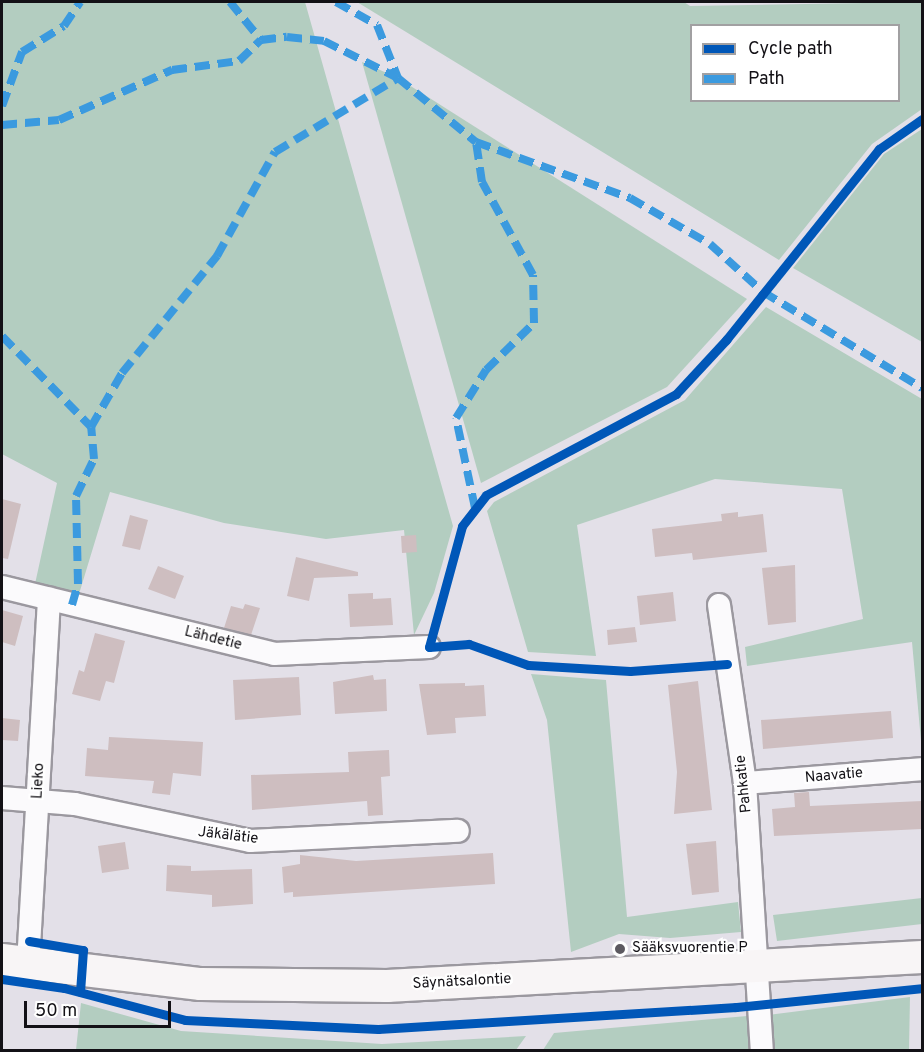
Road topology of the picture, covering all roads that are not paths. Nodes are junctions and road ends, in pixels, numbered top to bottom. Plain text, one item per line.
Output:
1 (2, 587) edge
2 (49, 599) junction
3 (719, 604) dead end
4 (429, 648) dead end
5 (922, 768) edge
6 (745, 783) junction
7 (2, 798) edge
8 (38, 802) junction
9 (458, 831) dead end
10 (922, 957) edge
11 (15, 962) edge
12 (759, 965) junction
13 (762, 1050) edge

1 - 2 street, Lähdetie
2 - 4 street, Lähdetie
2 - 8 street, Lieko
3 - 6 street, Pahkatie
5 - 6 street, Naavatie
6 - 12 street, Pahkatie
7 - 8 street, Jäkälätie
8 - 9 street, Jäkälätie
8 - 11 street, Lieko
10 - 12 main road, Säynätsalontie
11 - 12 main road, Säynätsalontie
12 - 13 street, Pahkatie

